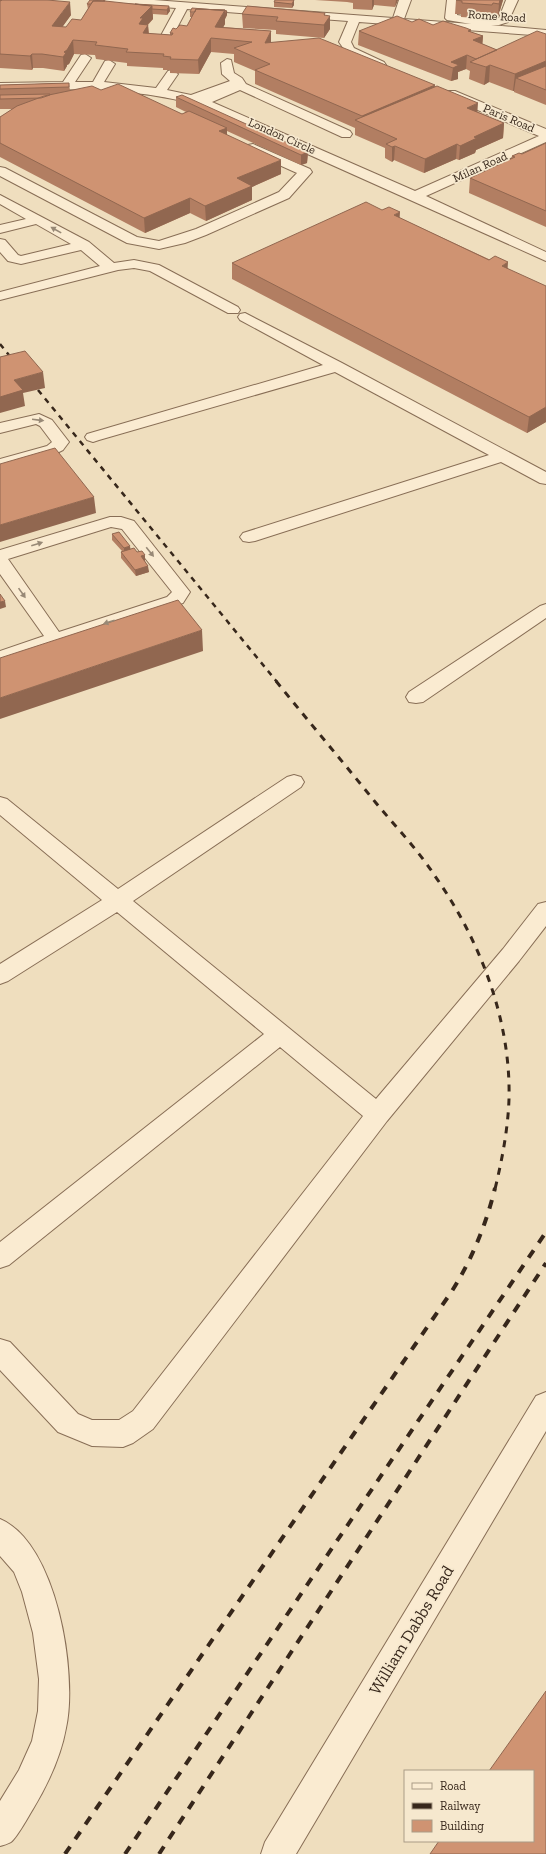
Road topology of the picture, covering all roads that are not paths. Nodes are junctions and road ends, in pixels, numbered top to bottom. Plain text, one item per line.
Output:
1 (110, 0) edge
2 (405, 0) edge
3 (453, 0) edge
4 (512, 0) edge
5 (183, 6) junction
6 (355, 19) junction
7 (397, 22) junction
8 (453, 23) junction
9 (546, 33) edge
10 (164, 41) edge
11 (85, 58) dead end
12 (227, 63) dead end
13 (108, 64) dead end
14 (389, 68) edge
15 (172, 74) edge
16 (249, 75) dead end
17 (7, 82) edge
18 (238, 83) junction
19 (67, 85) junction
20 (97, 85) junction
21 (440, 90) edge
22 (159, 92) junction
23 (482, 96) dead end
24 (197, 100) junction
25 (469, 102) junction
26 (346, 134) dead end
27 (546, 134) edge
28 (546, 137) edge
29 (243, 143) edge
30 (332, 159) junction
31 (0, 172) edge
32 (305, 172) junction
33 (415, 196) junction
34 (0, 199) edge
35 (38, 220) junction
36 (0, 229) edge
37 (0, 243) edge
38 (84, 245) junction
39 (544, 254) edge
40 (110, 268) junction
41 (0, 296) edge
42 (337, 366) junction
43 (0, 428) edge
44 (93, 437) dead end
45 (502, 456) junction
46 (0, 464) edge
47 (546, 480) edge
48 (249, 537) dead end
49 (0, 556) edge
50 (0, 561) edge
51 (546, 610) edge
52 (55, 639) junction
53 (0, 657) edge
54 (416, 697) dead end
55 (294, 782) dead end
56 (0, 804) edge
57 (117, 901) junction
58 (546, 910) edge
59 (0, 975) edge
60 (280, 1034) junction
61 (378, 1114) junction
62 (0, 1257) edge
63 (0, 1351) edge
64 (546, 1405) edge
65 (0, 1534) edge
66 (0, 1830) edge
67 (277, 1854) edge

1 - 5 street, Rome Road
2 - 7 street
3 - 8 street
4 - 8 street
5 - 6 street, Rome Road
5 - 10 street
6 - 7 street, Rome Road
6 - 14 street
7 - 8 street, Rome Road
8 - 9 street, Rome Road
11 - 19 street
12 - 18 street
13 - 20 street
15 - 22 street
16 - 18 street
17 - 19 street, London Circle
18 - 24 street
18 - 26 street
19 - 20 street, London Circle
20 - 22 street, London Circle
21 - 25 street, Paris Road
22 - 24 street, London Circle
23 - 25 street
24 - 30 street, London Circle
25 - 27 street, Paris Road
28 - 33 street, Milan Road
29 - 32 street
30 - 32 street
30 - 33 street, London Circle
31 - 32 street
33 - 39 street, London Circle
34 - 35 street
35 - 36 street
38 -> 35 street
37 - 38 street
38 - 40 street
40 - 41 street
40 - 42 street
42 - 44 street
42 - 45 street
43 -> 46 street
45 - 47 street
45 - 48 street
49 -> 52 street
50 -> 52 street
51 - 54 street
52 - 53 street
55 - 57 street
56 - 57 street
57 - 59 street
57 - 60 street
58 - 61 street
60 - 61 street
60 - 62 street
61 - 63 street
64 - 67 street, William Dabbs Road
65 - 66 street

